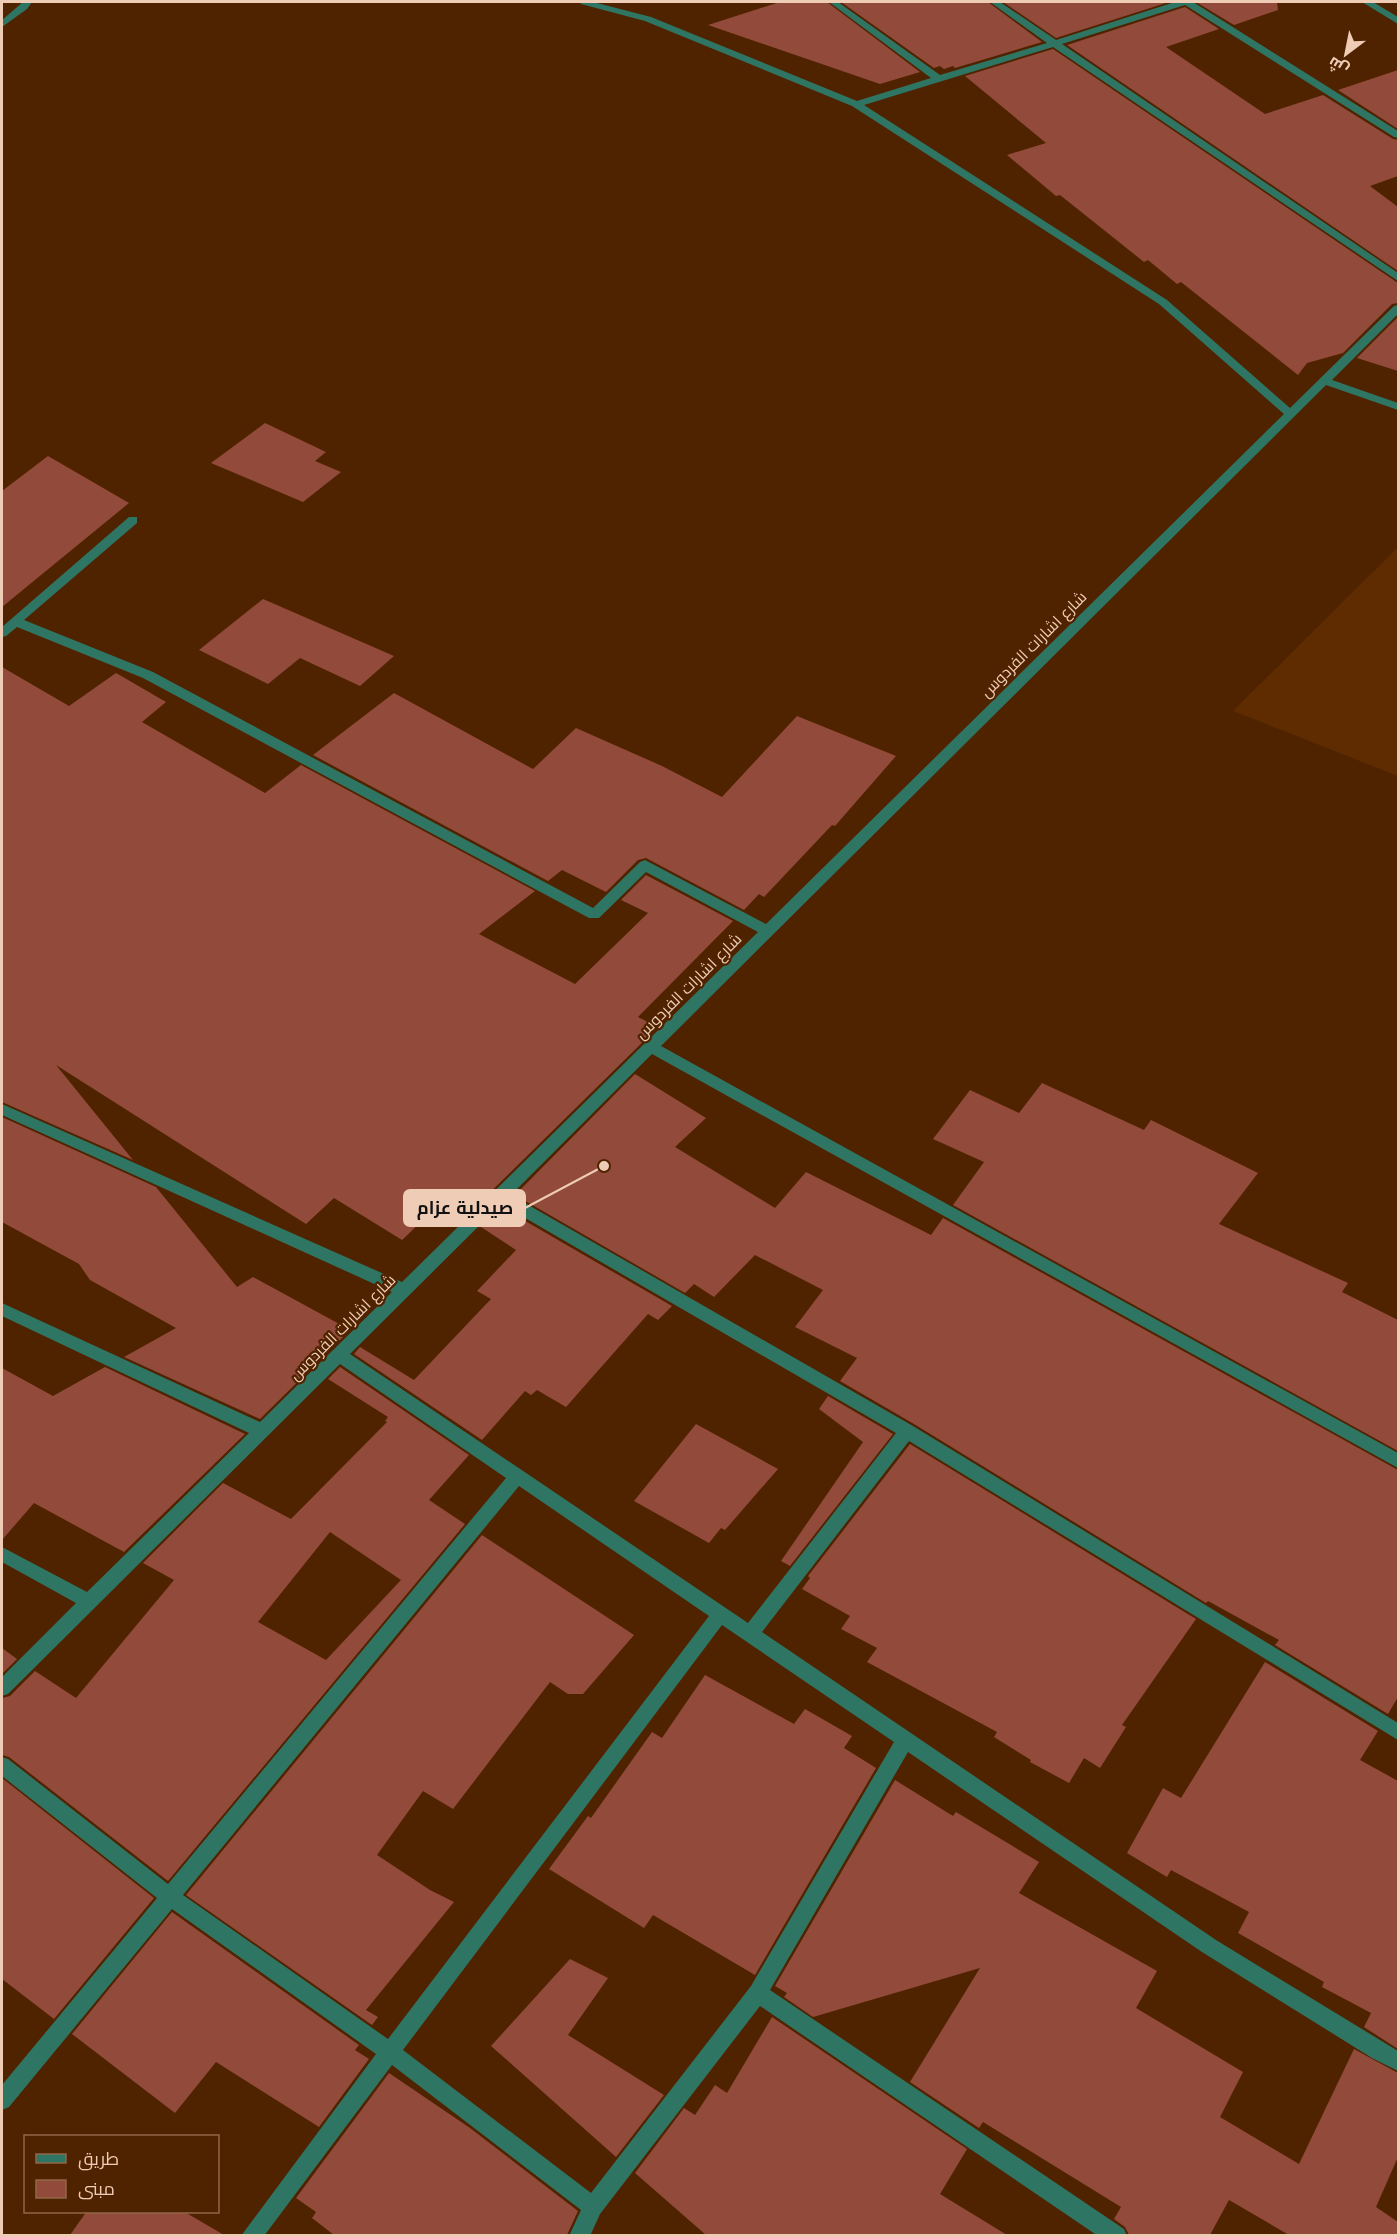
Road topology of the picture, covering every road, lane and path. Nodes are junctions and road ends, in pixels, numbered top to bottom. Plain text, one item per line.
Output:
1 (27, 2) edge
2 (584, 2) edge
3 (833, 2) edge
4 (994, 2) edge
5 (1185, 2) edge
6 (1368, 2) edge
7 (1398, 21) edge
8 (2, 24) edge
9 (1056, 43) junction
10 (939, 79) junction
11 (856, 104) junction
12 (1398, 135) edge
13 (1398, 278) edge
14 (1398, 308) edge
15 (1325, 381) junction
16 (1398, 407) edge
17 (1291, 415) junction
18 (133, 520) dead end
19 (15, 621) junction
20 (2, 633) edge
21 (768, 931) junction
22 (651, 1047) junction
23 (2, 1109) edge
24 (500, 1196) junction
25 (405, 1290) junction
26 (2, 1309) edge
27 (339, 1355) junction
28 (262, 1431) junction
29 (907, 1431) junction
30 (1398, 1461) edge
31 (517, 1477) junction
32 (2, 1554) edge
33 (89, 1602) junction
34 (720, 1614) junction
35 (750, 1634) junction
36 (2, 1688) edge
37 (1398, 1732) edge
38 (905, 1740) junction
39 (2, 1765) edge
40 (170, 1897) junction
41 (758, 1993) junction
42 (390, 2052) junction
43 (1398, 2061) edge
44 (2, 2100) edge
45 (594, 2207) junction
46 (251, 2235) edge
47 (579, 2235) edge
48 (1117, 2235) edge

1 - 8 street
2 - 11 street
3 - 10 street
4 - 9 street
5 - 9 street
5 - 12 street
6 - 7 street
9 - 10 street
9 - 13 street
10 - 11 street
11 - 17 street
14 - 15 street, شارع اشارات الفردوس
15 - 16 street
15 - 17 street, شارع اشارات الفردوس
17 - 21 street, شارع اشارات الفردوس
18 - 19 street
19 - 20 street
19 - 21 street
21 - 22 street, شارع اشارات الفردوس
22 - 24 street, شارع اشارات الفردوس
22 - 30 street
23 - 25 street
24 - 25 street, شارع اشارات الفردوس
24 - 29 street
25 - 27 street, شارع اشارات الفردوس
26 - 28 street
27 - 28 street, شارع اشارات الفردوس
27 - 31 street
28 - 33 street, شارع اشارات الفردوس
29 - 35 street
29 - 37 street
31 - 34 street
31 - 40 street
32 - 33 street
33 - 36 street, شارع اشارات الفردوس
34 - 35 street
34 - 42 street
35 - 38 street
38 - 41 street
38 - 43 street
39 - 40 street
40 - 42 street
40 - 44 street
41 - 45 street
41 - 48 street
42 - 45 street
42 - 46 street
45 - 47 street

